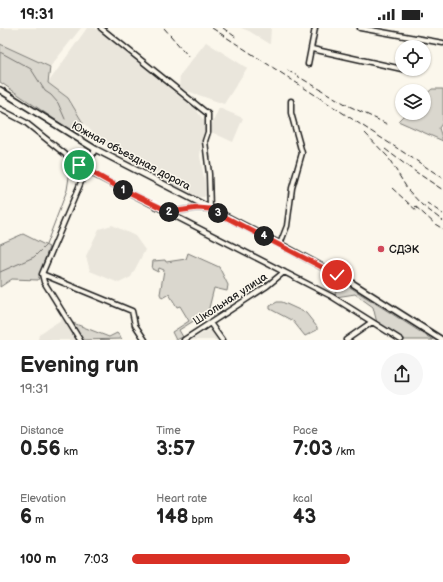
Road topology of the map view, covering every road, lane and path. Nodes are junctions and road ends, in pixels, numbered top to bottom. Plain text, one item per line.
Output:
1 (101, 28) edge
2 (315, 28) edge
3 (360, 28) edge
4 (443, 43) edge
5 (312, 49) junction
6 (308, 64) dead end
7 (395, 67) edge
8 (0, 90) edge
9 (291, 102) dead end
10 (0, 109) edge
11 (95, 149) junction
12 (85, 170) junction
13 (210, 209) junction
14 (170, 212) junction
15 (280, 244) junction
16 (284, 272) junction
17 (42, 274) junction
18 (372, 322) junction
19 (210, 323) junction
20 (80, 340) edge
21 (145, 340) edge
22 (184, 340) edge
23 (222, 340) edge
24 (346, 340) edge
25 (401, 340) edge
26 (442, 340) edge

1 - 13 street
2 - 5 street
3 - 4 street
5 - 6 street
5 - 7 street
8 - 11 main road, Южная объездная дорога
9 - 15 street
10 - 12 street
11 - 12 street
11 - 13 main road, Южная объездная дорога
12 - 14 street
12 - 17 street
13 - 14 street
13 - 15 main road, Южная объездная дорога
14 - 16 street
15 - 26 main road, Южная объездная дорога
16 - 18 street
16 - 19 street, Школьная улица
17 - 20 street
17 - 21 street
18 - 24 street
18 - 25 street
19 - 22 street, Школьная улица
19 - 23 street

